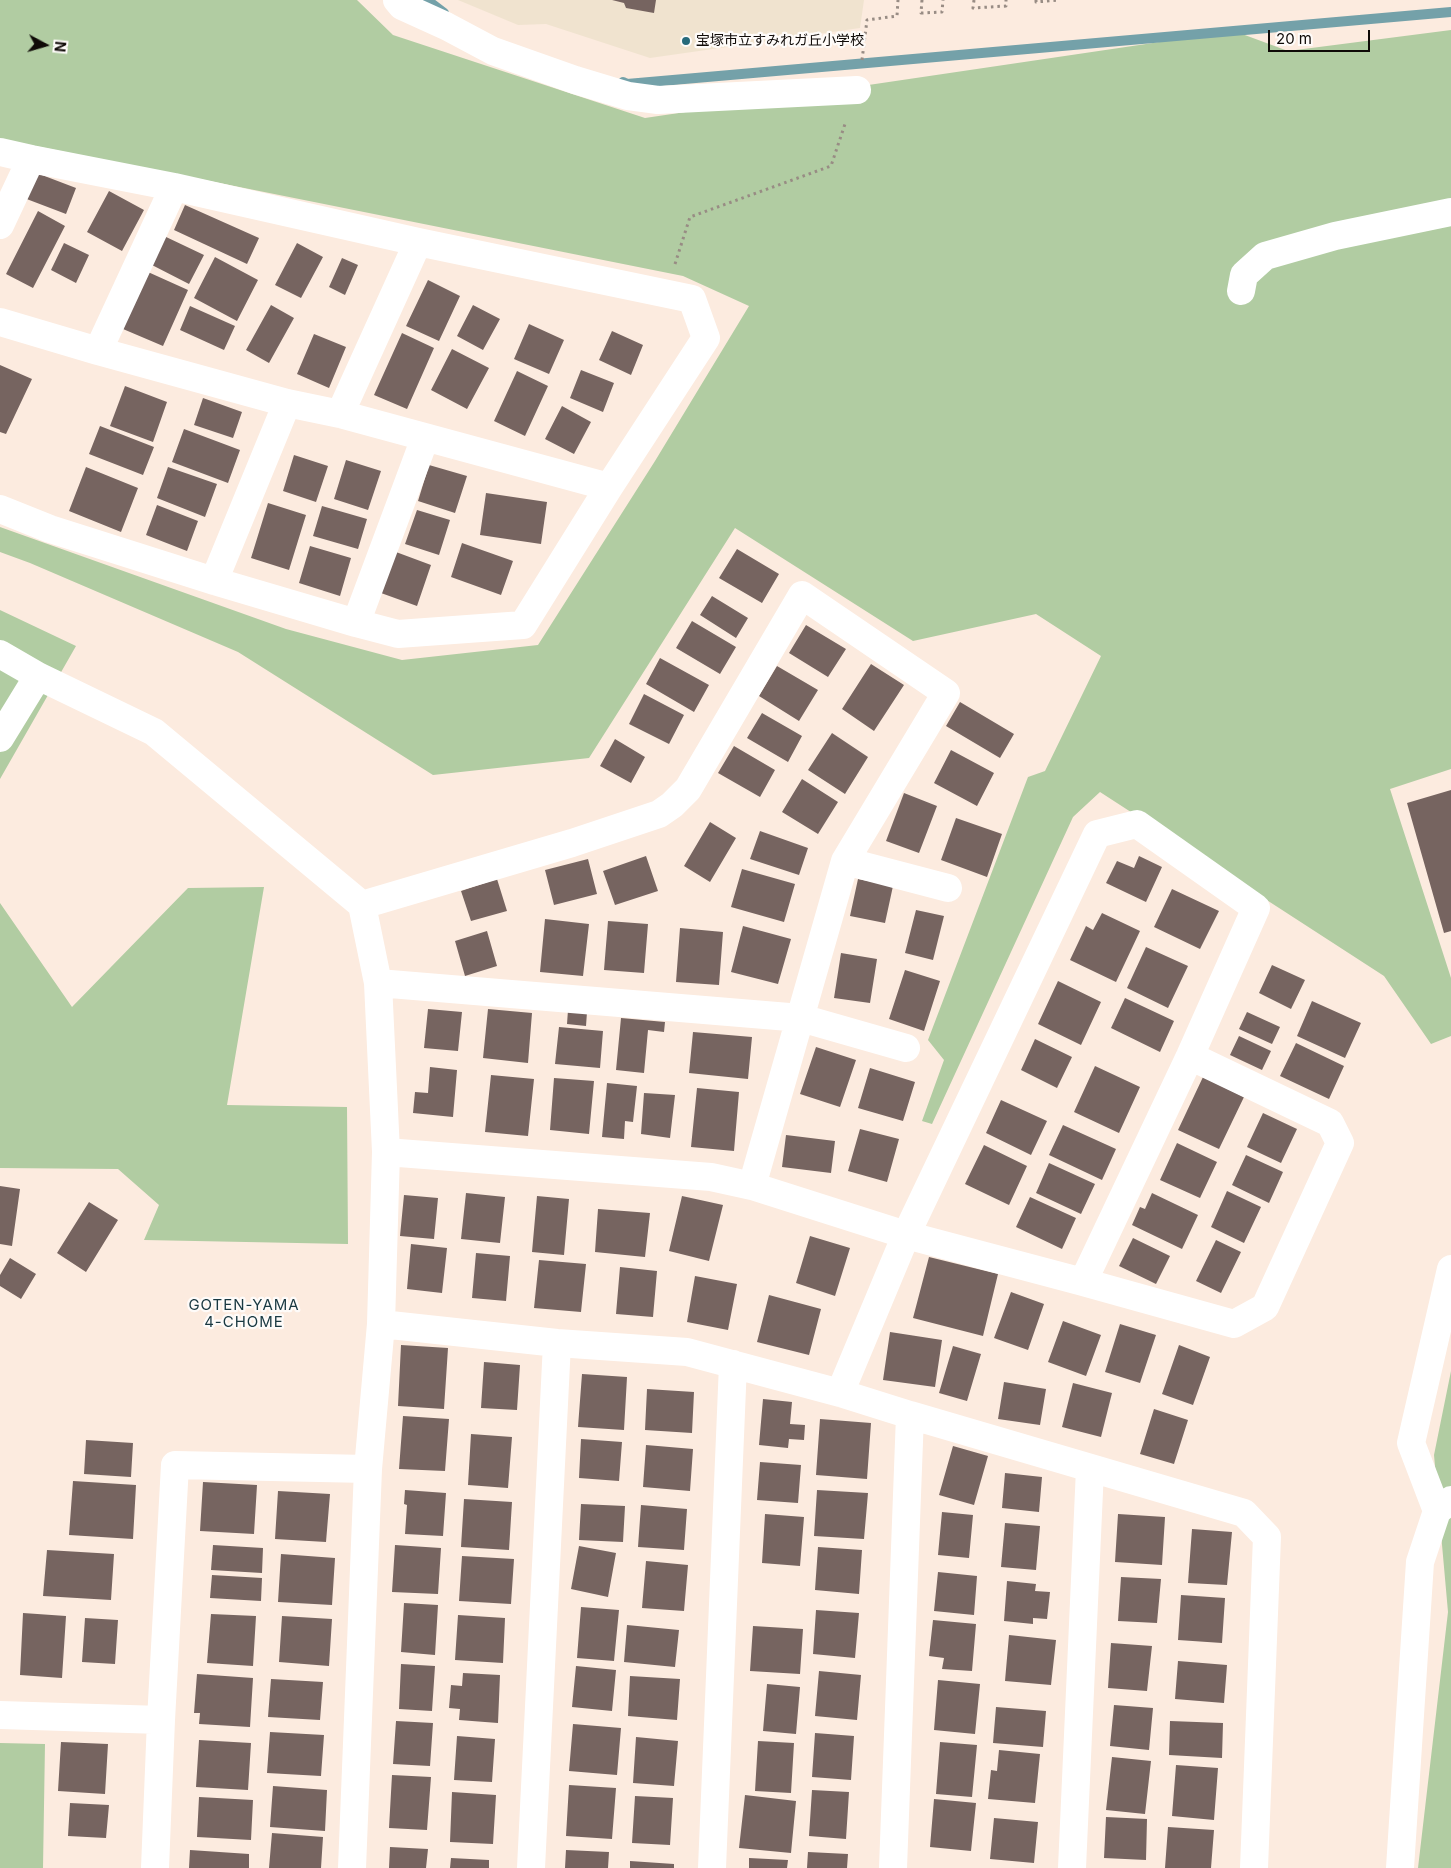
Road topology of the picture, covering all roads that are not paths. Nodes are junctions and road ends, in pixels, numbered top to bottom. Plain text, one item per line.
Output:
1 (397, 0) edge
2 (857, 90) road end
3 (0, 152) edge
4 (31, 159) junction
5 (174, 188) junction
6 (1451, 212) edge
7 (0, 224) edge
8 (418, 242) junction
9 (1241, 291) dead end
10 (0, 322) edge
11 (98, 350) junction
12 (287, 403) junction
13 (340, 414) junction
14 (425, 438) junction
15 (609, 487) junction
16 (0, 509) edge
17 (214, 581) junction
18 (356, 623) junction
19 (0, 654) edge
20 (38, 676) junction
21 (0, 738) edge
22 (845, 861) junction
23 (948, 888) dead end
24 (362, 905) junction
25 (378, 983) junction
26 (801, 1018) junction
27 (906, 1048) dead end
28 (1190, 1056) junction
29 (386, 1152) junction
30 (752, 1186) junction
31 (906, 1235) junction
32 (1451, 1269) edge
33 (1083, 1282) junction
34 (381, 1324) junction
35 (557, 1343) junction
36 (733, 1364) junction
37 (840, 1393) junction
38 (910, 1415) junction
39 (368, 1469) junction
40 (1090, 1469) junction
41 (1444, 1505) edge
42 (0, 1715) edge
43 (161, 1720) junction
44 (155, 1868) edge
45 (352, 1868) edge
46 (531, 1868) edge
47 (712, 1868) edge
48 (893, 1868) edge
49 (1072, 1868) edge
50 (1254, 1868) edge
51 (1400, 1868) edge

1 - 2 street
3 - 4 street
4 - 5 street
4 - 7 street
5 - 8 street
5 - 11 street
6 - 9 street
8 - 13 street
8 - 15 street
10 - 11 street
11 - 12 street
12 - 13 street
12 - 17 street
13 - 14 street
14 - 15 street
14 - 18 street
15 - 18 street
16 - 17 street
17 - 18 street
19 - 20 street
20 - 21 street
20 - 24 street
22 - 23 street
22 - 24 street
22 - 26 street
24 - 25 street
25 - 26 street
25 - 29 street
26 - 27 street
26 - 30 street
28 - 31 street
28 - 33 street
28 - 33 street
29 - 30 street
29 - 34 street
30 - 31 street
31 - 33 street
31 - 37 street
32 - 41 street
34 - 35 street
34 - 39 street
35 - 36 street
35 - 46 street
36 - 37 street
36 - 47 street
37 - 38 street
38 - 40 street
38 - 48 street
39 - 43 street
39 - 45 street
40 - 49 street
40 - 50 street
41 - 51 street
42 - 43 street
43 - 44 street

